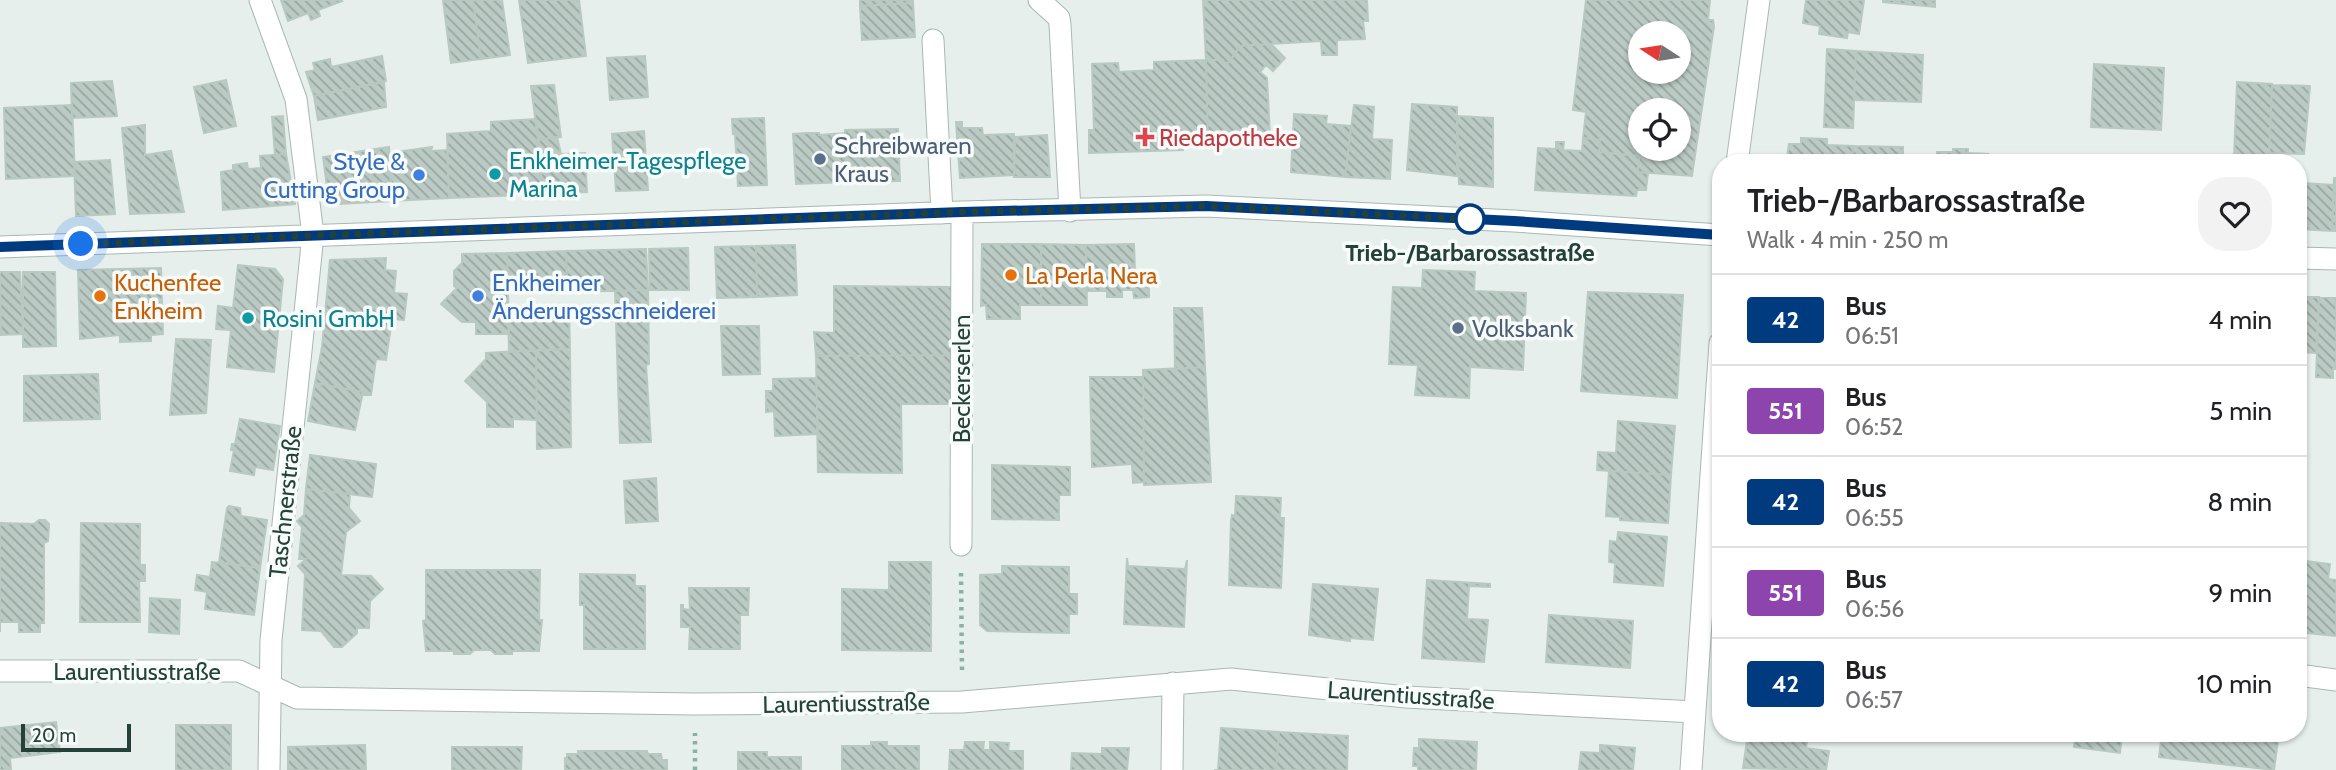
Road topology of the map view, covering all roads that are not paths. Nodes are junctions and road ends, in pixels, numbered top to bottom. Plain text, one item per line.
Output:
1 (260, 0) edge
2 (1039, 0) edge
3 (1759, 0) edge
4 (933, 40) dead end
5 (1738, 154) edge
6 (1070, 211) junction
7 (952, 213) junction
8 (1712, 234) edge
9 (313, 235) junction
10 (0, 247) edge
11 (2307, 258) edge
12 (2336, 260) edge
13 (1712, 461) edge
14 (961, 545) road end
15 (0, 671) edge
16 (2307, 676) edge
17 (2336, 680) edge
18 (1174, 683) junction
19 (270, 687) junction
20 (1695, 712) junction
21 (270, 770) edge
22 (1172, 770) edge
23 (1691, 770) edge

1 - 9 street, Taschnerstraße
2 - 6 street
3 - 5 street
4 - 7 street, Beckerserlen
6 - 7 street
6 - 8 street
7 - 9 street
7 - 14 street, Beckerserlen
9 - 10 street
9 - 19 street, Taschnerstraße
11 - 12 street
13 - 20 street
15 - 19 street, Laurentiusstraße
16 - 17 street
18 - 19 street, Laurentiusstraße
18 - 20 street, Laurentiusstraße
18 - 22 street
19 - 21 street, Taschnerstraße
20 - 23 street

